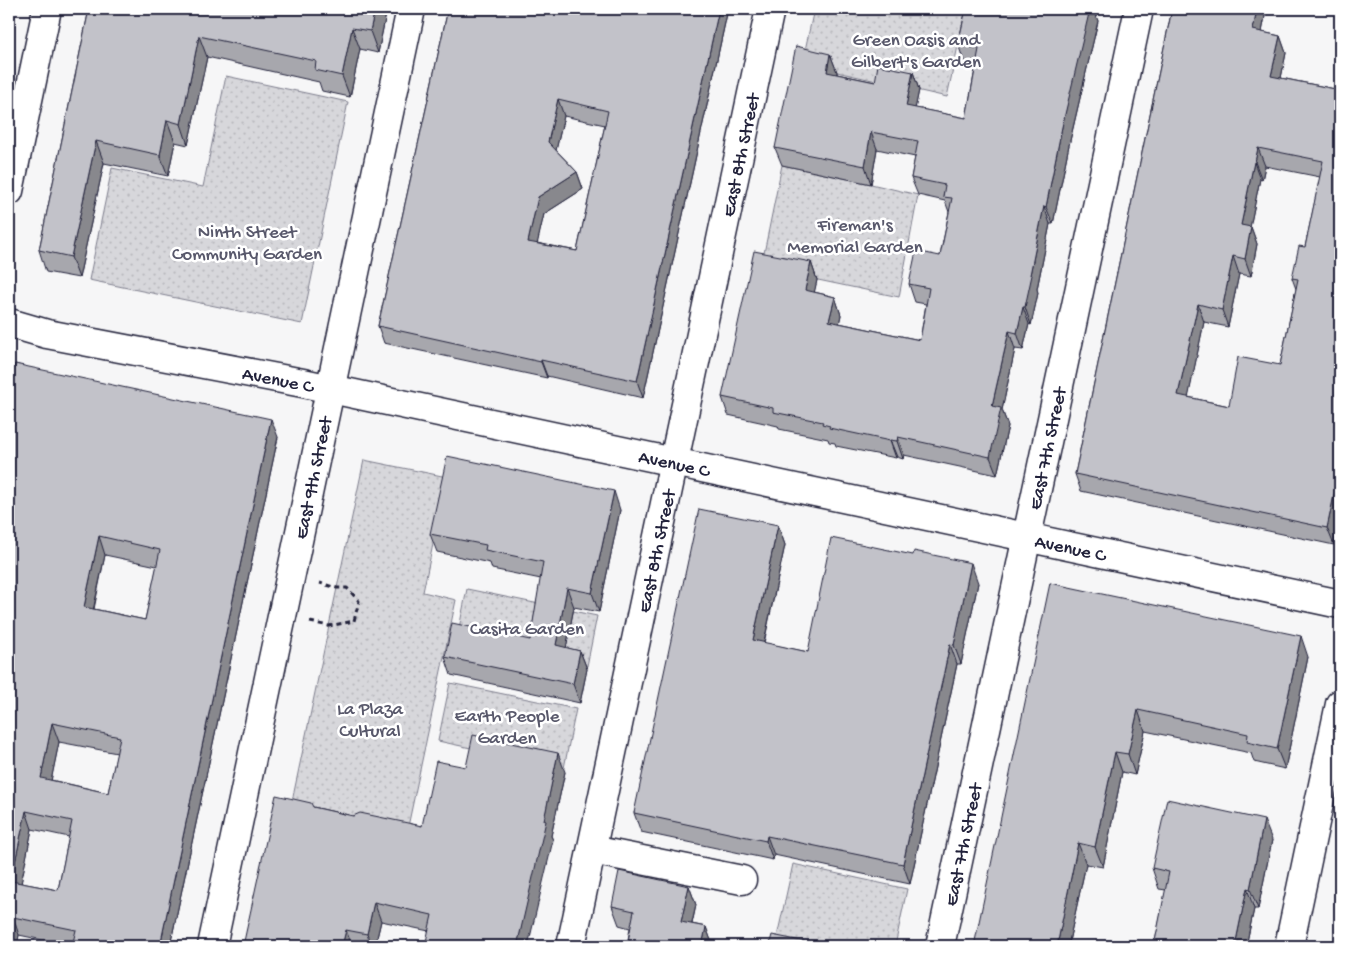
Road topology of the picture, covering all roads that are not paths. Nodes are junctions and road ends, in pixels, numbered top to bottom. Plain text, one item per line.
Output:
1 (47, 9) edge
2 (411, 9) edge
3 (770, 9) edge
4 (1139, 9) edge
5 (9, 191) edge
6 (9, 323) edge
7 (329, 389) junction
8 (673, 462) junction
9 (1027, 537) junction
10 (1340, 604) edge
11 (1340, 704) edge
12 (592, 850) junction
13 (742, 880) dead end
14 (212, 946) edge
15 (571, 946) edge
16 (940, 946) edge
17 (1289, 946) edge

1 - 5 street
2 - 7 street, East 9th Street
3 - 8 street, East 8th Street
4 - 9 street, East 7th Street
6 - 7 street, Avenue C
7 - 8 street, Avenue C
7 - 14 street, East 9th Street
8 - 9 street, Avenue C
8 - 12 street, East 8th Street
9 - 10 street, Avenue C
9 - 16 street, East 7th Street
11 - 17 street
12 - 13 street
12 - 15 street, East 8th Street

